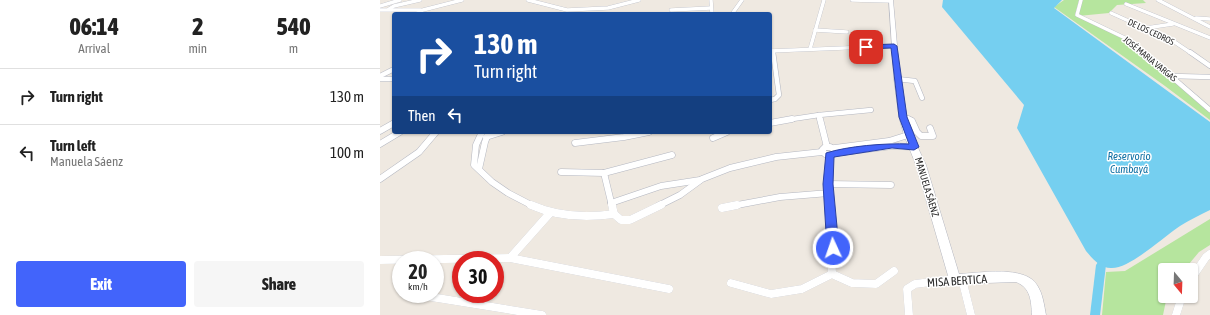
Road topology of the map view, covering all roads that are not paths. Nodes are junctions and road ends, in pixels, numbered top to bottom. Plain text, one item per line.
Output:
1 (394, 0) edge
2 (400, 0) edge
3 (420, 0) edge
4 (462, 0) edge
5 (528, 0) edge
6 (639, 0) edge
7 (711, 0) edge
8 (742, 0) edge
9 (824, 0) edge
10 (852, 0) edge
11 (1081, 0) edge
12 (1158, 0) edge
13 (385, 1) edge
14 (891, 1) edge
15 (1126, 4) dead end
16 (380, 6) edge
17 (608, 8) junction
18 (712, 8) junction
19 (380, 10) edge
20 (388, 10) junction
21 (423, 10) junction
22 (671, 10) dead end
23 (420, 12) edge
24 (607, 12) edge
25 (712, 12) edge
26 (733, 12) edge
27 (1111, 13) dead end
28 (1194, 18) junction
29 (1210, 19) edge
30 (1174, 24) junction
31 (1210, 27) edge
32 (1146, 28) junction
33 (815, 30) junction
34 (847, 32) dead end
35 (1210, 38) edge
36 (894, 46) junction
37 (810, 49) junction
38 (772, 51) edge
39 (772, 56) edge
40 (1210, 66) edge
41 (392, 70) edge
42 (1172, 76) junction
43 (380, 77) edge
44 (1210, 77) edge
45 (392, 79) edge
46 (897, 79) junction
47 (922, 98) dead end
48 (772, 100) edge
49 (871, 110) dead end
50 (1210, 110) edge
51 (819, 115) junction
52 (903, 117) junction
53 (772, 123) edge
54 (392, 124) edge
55 (930, 128) dead end
56 (380, 131) edge
57 (397, 134) edge
58 (434, 134) edge
59 (485, 134) edge
60 (639, 134) edge
61 (722, 134) edge
62 (908, 135) junction
63 (713, 138) dead end
64 (575, 143) dead end
65 (380, 144) edge
66 (828, 147) junction
67 (914, 147) junction
68 (822, 152) junction
69 (833, 152) junction
70 (672, 155) dead end
71 (561, 172) dead end
72 (604, 173) junction
73 (380, 179) edge
74 (701, 180) junction
75 (672, 183) junction
76 (828, 184) junction
77 (891, 186) dead end
78 (682, 193) junction
79 (829, 193) junction
80 (611, 204) junction
81 (722, 208) dead end
82 (550, 213) junction
83 (614, 214) junction
84 (1209, 257) edge
85 (510, 258) junction
86 (380, 260) edge
87 (1198, 270) edge
88 (894, 271) dead end
89 (832, 274) junction
90 (960, 282) junction
91 (731, 283) dead end
92 (669, 289) dead end
93 (444, 299) edge
94 (1180, 303) edge
95 (542, 315) edge
96 (910, 315) edge
97 (971, 315) edge
98 (1039, 315) edge
99 (1176, 315) edge

1 - 13 street
2 - 13 street
3 - 20 street
4 - 21 street
5 - 17 street
6 - 17 street
7 - 18 street
8 - 26 street
9 - 33 street
10 - 14 street
11 - 42 street, JOSÉ MARIA VARGAS
12 - 28 street
13 - 16 street
14 - 36 street, MANUELA SÁENZ
15 - 30 street
17 - 24 street
18 - 22 street
18 - 25 street
19 - 20 street
20 - 21 street
21 - 23 street
27 - 32 street, DE LOS CEDROS
28 - 29 street
28 - 31 street
30 - 32 street
30 - 35 street
32 - 40 street, DE LOS CEDROS
33 - 34 street
33 - 37 street
36 - 37 street
36 - 46 street, MANUELA SÁENZ
37 - 38 street
39 - 48 street
41 - 43 street
42 - 44 street
42 - 50 street, JOSÉ MARIA VARGAS
43 - 45 street
46 - 47 street
46 - 52 street, MANUELA SÁENZ
49 - 51 street
51 - 53 street
51 - 66 street
52 - 55 street
52 - 62 street, MANUELA SÁENZ
54 - 56 street
57 - 65 street
58 - 73 street
59 - 82 street
60 - 64 street
61 - 63 street
62 - 67 street, MANUELA SÁENZ
62 - 69 street
66 - 68 street
66 - 69 street
67 - 69 street
67 - 90 street, MANUELA SÁENZ
68 - 69 street
68 - 74 street
69 - 76 street
70 - 72 street
71 - 72 street
72 - 80 street
74 - 75 street
74 - 78 street
75 - 78 street
75 - 80 street
76 - 77 street
76 - 79 street
78 - 83 street
79 - 81 street
79 - 89 street
80 - 83 street
82 - 83 street
82 - 85 street
84 - 87 street
85 - 86 street
85 - 92 street
88 - 89 street
89 - 91 street
90 - 96 street, MISA BERTICA
90 - 97 street
90 - 98 street, MISA BERTICA
93 - 95 street
94 - 99 street

